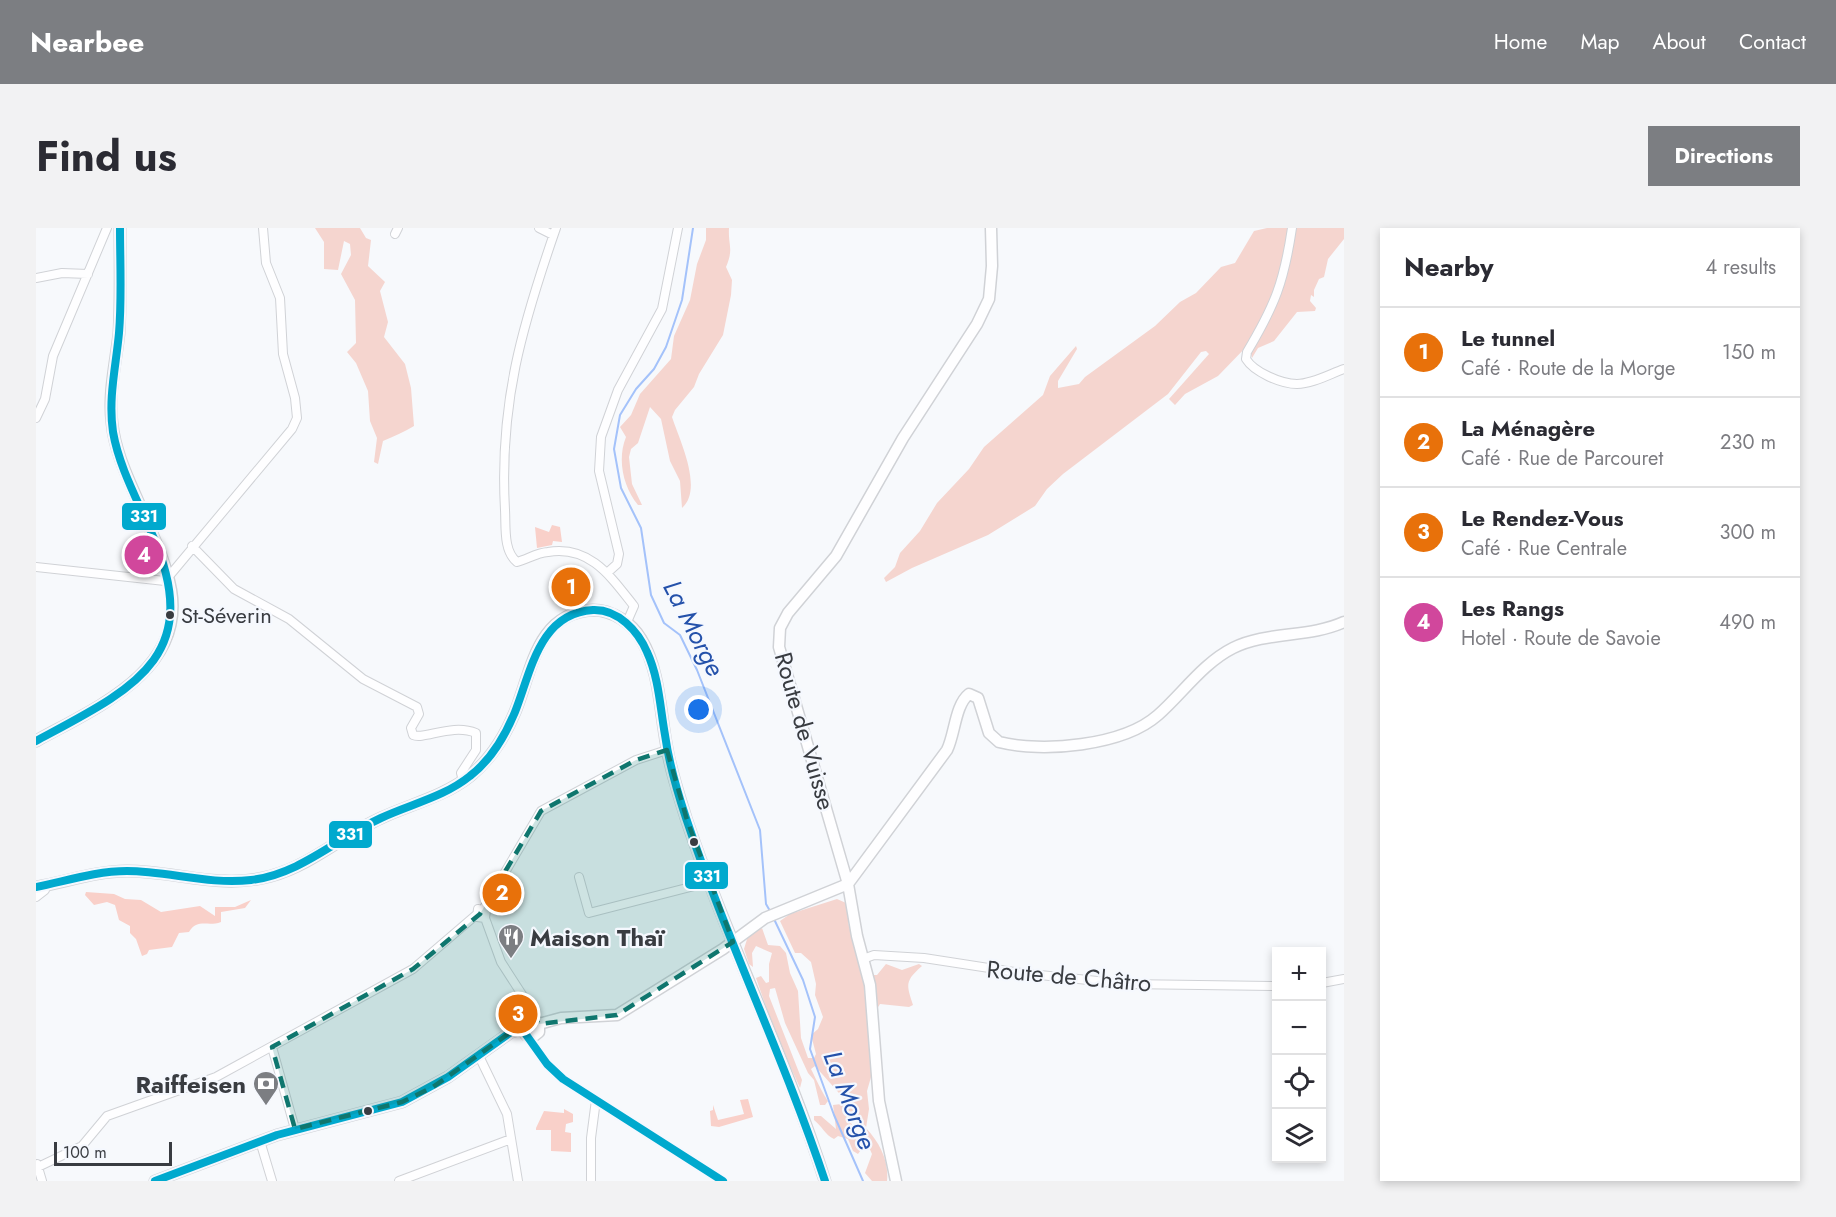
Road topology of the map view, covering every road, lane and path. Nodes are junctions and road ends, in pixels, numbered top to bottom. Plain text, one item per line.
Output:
1 (107, 228) edge
2 (120, 228) edge
3 (263, 228) edge
4 (539, 228) edge
5 (678, 228) edge
6 (991, 228) edge
7 (1292, 228) edge
8 (554, 232) edge
9 (88, 274) junction
10 (36, 278) edge
11 (1344, 369) edge
12 (36, 418) edge
13 (192, 546) junction
14 (36, 567) edge
15 (607, 573) junction
16 (168, 579) junction
17 (627, 622) junction
18 (1344, 622) edge
19 (36, 741) edge
20 (667, 750) junction
21 (463, 781) junction
22 (579, 877) dead end
23 (710, 882) junction
24 (848, 884) junction
25 (41, 886) edge
26 (36, 897) edge
27 (483, 908) junction
28 (476, 915) junction
29 (485, 918) junction
30 (733, 942) junction
31 (863, 959) junction
32 (1344, 979) edge
33 (1326, 982) edge
34 (1272, 986) edge
35 (537, 1025) junction
36 (524, 1032) junction
37 (272, 1047) junction
38 (541, 1055) junction
39 (479, 1056) junction
40 (596, 1101) junction
41 (295, 1129) junction
42 (511, 1139) junction
43 (260, 1141) junction
44 (37, 1165) edge
45 (161, 1180) edge
46 (42, 1181) edge
47 (272, 1181) edge
48 (399, 1181) edge
49 (518, 1181) edge
50 (591, 1181) edge
51 (723, 1181) edge
52 (825, 1181) edge
53 (896, 1181) edge

1 - 9 street
2 - 16 street
3 - 13 street
4 - 8 street
5 - 15 street
6 - 24 street, Route de Vuisse
7 - 11 street
8 - 15 street
9 - 10 street
9 - 12 street
13 - 16 street
13 - 21 street
14 - 16 street
15 - 17 street
16 - 19 street
17 - 20 street
17 - 21 street
18 - 24 street
20 - 23 street
20 - 27 street
21 - 25 street
22 - 23 street
23 - 30 street
24 - 30 street
24 - 31 street, Route de Vuisse
25 - 26 street
27 - 28 street
27 - 29 street
28 - 29 street
28 - 37 street
29 - 35 street
30 - 35 street
30 - 52 street
31 - 34 street, Route de Châtro
31 - 53 street, Route de Vuisse
32 - 33 street
35 - 36 street
35 - 36 street
35 - 38 street
36 - 38 street
36 - 39 street
37 - 41 street
37 - 44 street
38 - 40 street
39 - 41 street
39 - 42 street
40 - 50 street
40 - 51 street
41 - 43 street
42 - 48 street
42 - 49 street
43 - 45 street
43 - 47 street
44 - 46 street

